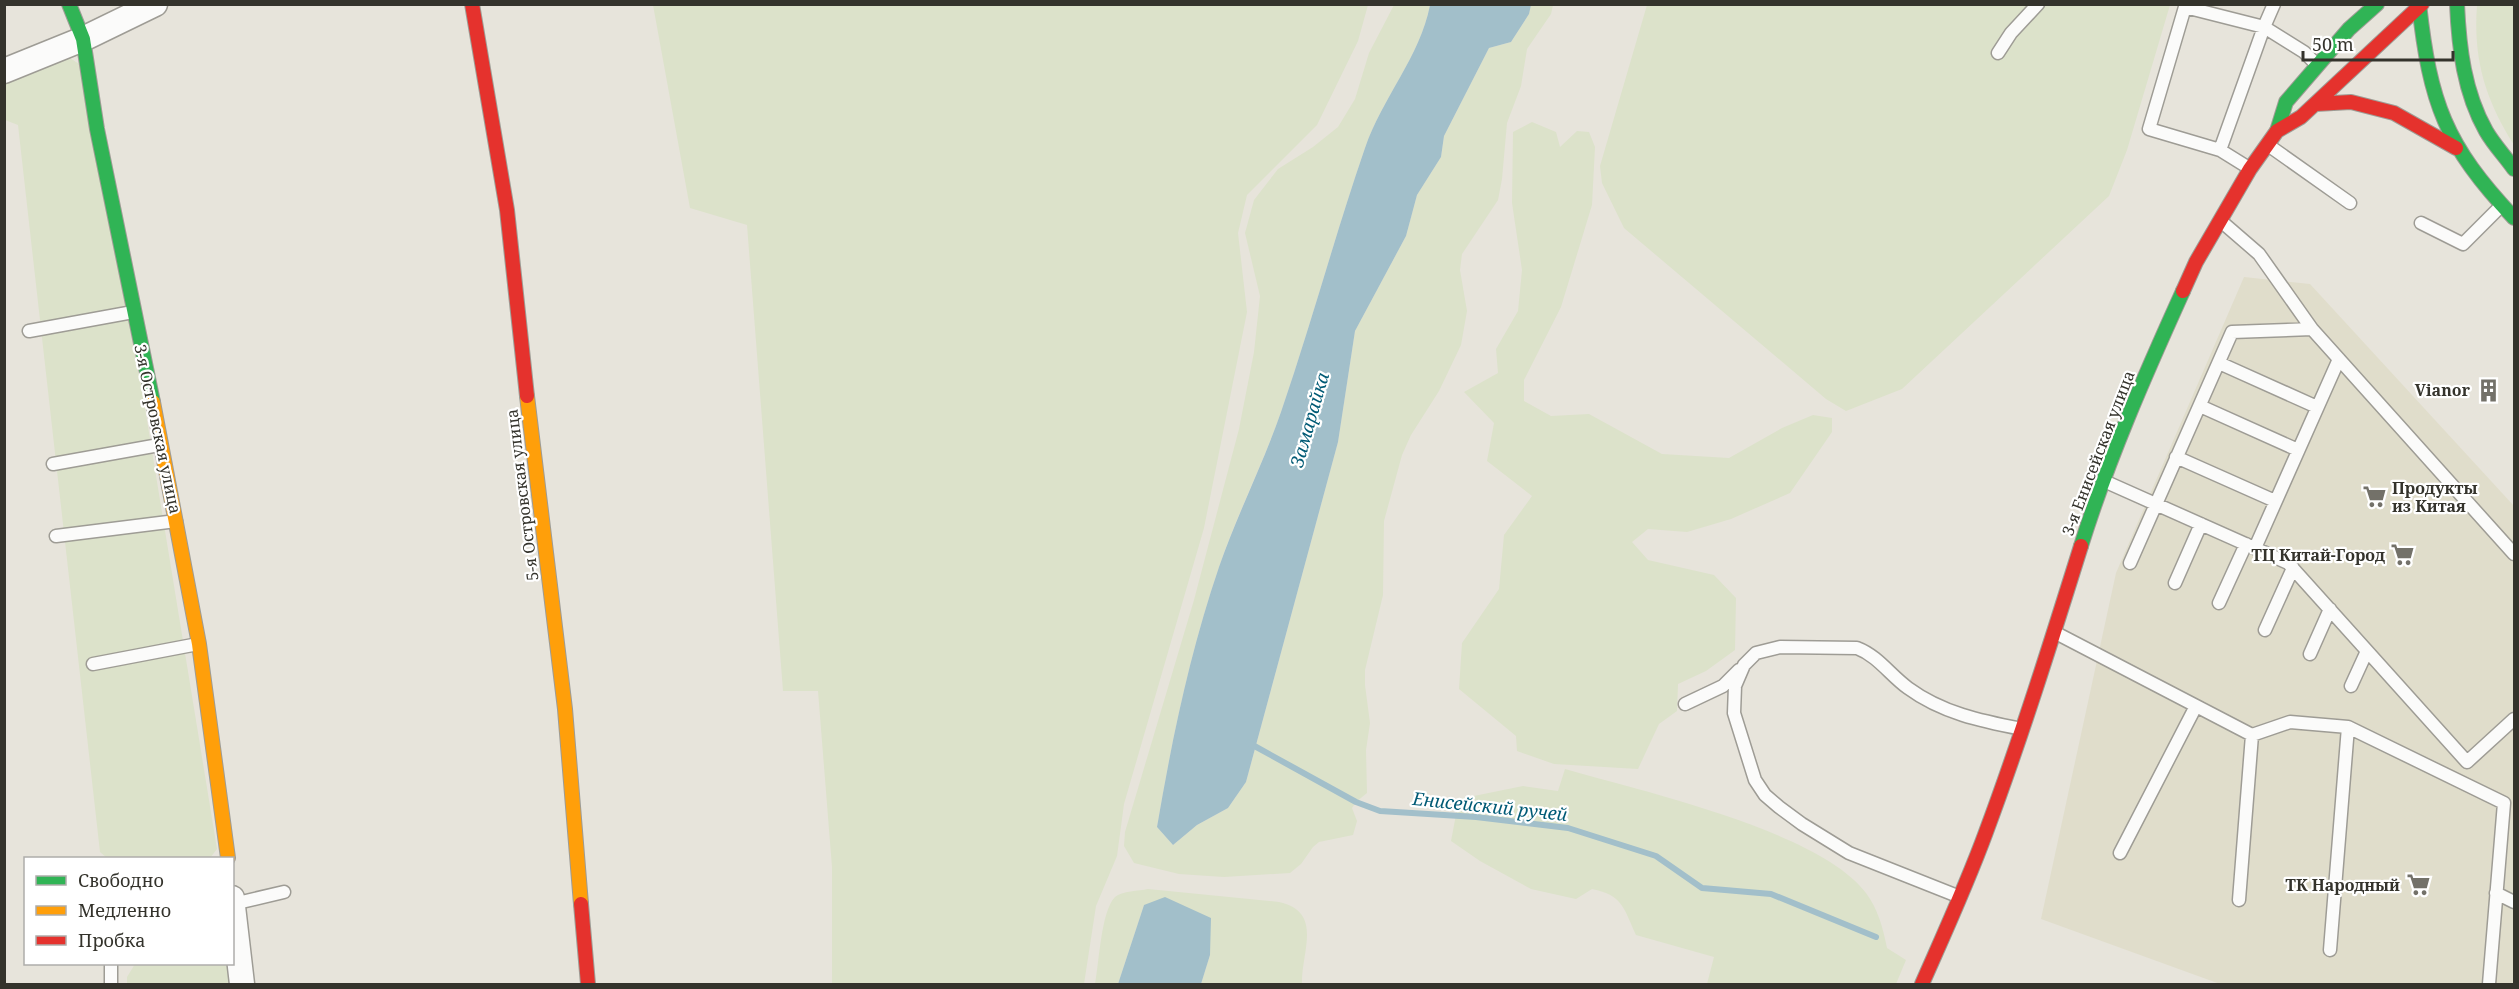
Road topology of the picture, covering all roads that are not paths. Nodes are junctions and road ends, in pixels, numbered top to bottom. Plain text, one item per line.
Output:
1 (69, 4) edge
2 (155, 4) edge
3 (472, 4) edge
4 (2038, 4) edge
5 (2274, 4) edge
6 (2377, 4) edge
7 (2457, 4) edge
8 (2420, 5) edge
9 (2264, 27) junction
10 (83, 39) junction
11 (1998, 53) dead end
12 (2317, 65) junction
13 (4, 71) edge
14 (2316, 104) junction
15 (2277, 131) junction
16 (2268, 144) junction
17 (2456, 148) junction
18 (2220, 150) junction
19 (2250, 169) junction
20 (2514, 169) edge
21 (2350, 203) dead end
22 (2502, 205) junction
23 (2514, 218) edge
24 (2219, 219) junction
25 (2421, 223) dead end
26 (134, 312) junction
27 (2312, 328) junction
28 (29, 331) dead end
29 (2339, 358) junction
30 (2219, 363) junction
31 (2200, 406) junction
32 (2317, 407) junction
33 (161, 445) junction
34 (2298, 450) junction
35 (2176, 458) junction
36 (53, 464) dead end
37 (2103, 481) junction
38 (2275, 501) junction
39 (2156, 504) junction
40 (177, 520) junction
41 (2201, 524) junction
42 (56, 536) dead end
43 (2250, 546) junction
44 (2514, 554) edge
45 (2130, 563) dead end
46 (2293, 568) junction
47 (2175, 583) dead end
48 (2219, 603) dead end
49 (2330, 609) junction
50 (2265, 630) dead end
51 (2053, 631) junction
52 (199, 644) junction
53 (2367, 651) junction
54 (2310, 654) dead end
55 (93, 664) dead end
56 (1744, 665) junction
57 (2351, 686) dead end
58 (1685, 704) dead end
59 (2196, 706) junction
60 (2514, 719) edge
61 (2348, 727) junction
62 (2023, 729) junction
63 (2252, 735) junction
64 (2502, 824) junction
65 (2514, 830) edge
66 (2120, 853) dead end
67 (228, 857) edge
68 (284, 892) dead end
69 (2496, 893) junction
70 (1961, 897) junction
71 (2239, 900) dead end
72 (2514, 902) edge
73 (234, 904) edge
74 (234, 913) edge
75 (2330, 950) dead end
76 (111, 965) edge
77 (111, 984) edge
78 (242, 984) edge
79 (588, 984) edge
80 (1922, 984) edge
81 (2489, 984) edge

1 - 10 street, 3-я Островская улица
2 - 10 street
3 - 79 street, 5-я Островская улица
4 - 11 lane
5 - 9 lane
6 - 12 street
7 - 20 street
8 - 14 street, 3-я Енисейская улица
8 - 17 street
9 - 12 lane
9 - 18 lane
9 - 18 lane
10 - 13 street
10 - 26 street, 3-я Островская улица
12 - 15 street
14 - 15 street, 3-я Енисейская улица
14 - 17 street
15 - 16 street, 3-я Енисейская улица
16 - 19 street, 3-я Енисейская улица
16 - 21 lane
17 - 22 street
18 - 19 lane
19 - 24 street, 3-я Енисейская улица
22 - 23 street
22 - 25 lane
24 - 27 lane
24 - 37 street, 3-я Енисейская улица
26 - 28 lane
26 - 33 street, 3-я Островская улица
27 - 29 lane
27 - 30 lane
29 - 32 lane
29 - 44 lane
30 - 31 lane
30 - 32 lane
31 - 34 lane
31 - 35 lane
32 - 34 lane
33 - 36 lane
33 - 40 street, 3-я Островская улица
34 - 38 lane
35 - 38 lane
35 - 39 lane
37 - 39 lane
37 - 51 street, 3-я Енисейская улица
38 - 43 lane
39 - 41 lane
39 - 45 lane
40 - 42 lane
40 - 52 street, 3-я Островская улица
41 - 43 lane
41 - 47 lane
43 - 46 lane
43 - 48 lane
46 - 49 lane
46 - 50 lane
49 - 53 lane
49 - 54 lane
51 - 59 lane
51 - 62 street, 3-я Енисейская улица
52 - 55 lane
52 - 67 street, 3-я Островская улица
53 - 57 lane
53 - 60 lane
56 - 58 lane
56 - 62 lane
56 - 70 lane
59 - 63 lane
59 - 66 lane
61 - 63 lane
61 - 64 lane
61 - 75 lane
62 - 70 street, 3-я Енисейская улица
63 - 71 lane
64 - 65 lane
64 - 69 lane
68 - 73 lane
69 - 72 lane
69 - 81 lane
70 - 80 street, 3-я Енисейская улица
74 - 78 street
76 - 77 lane

